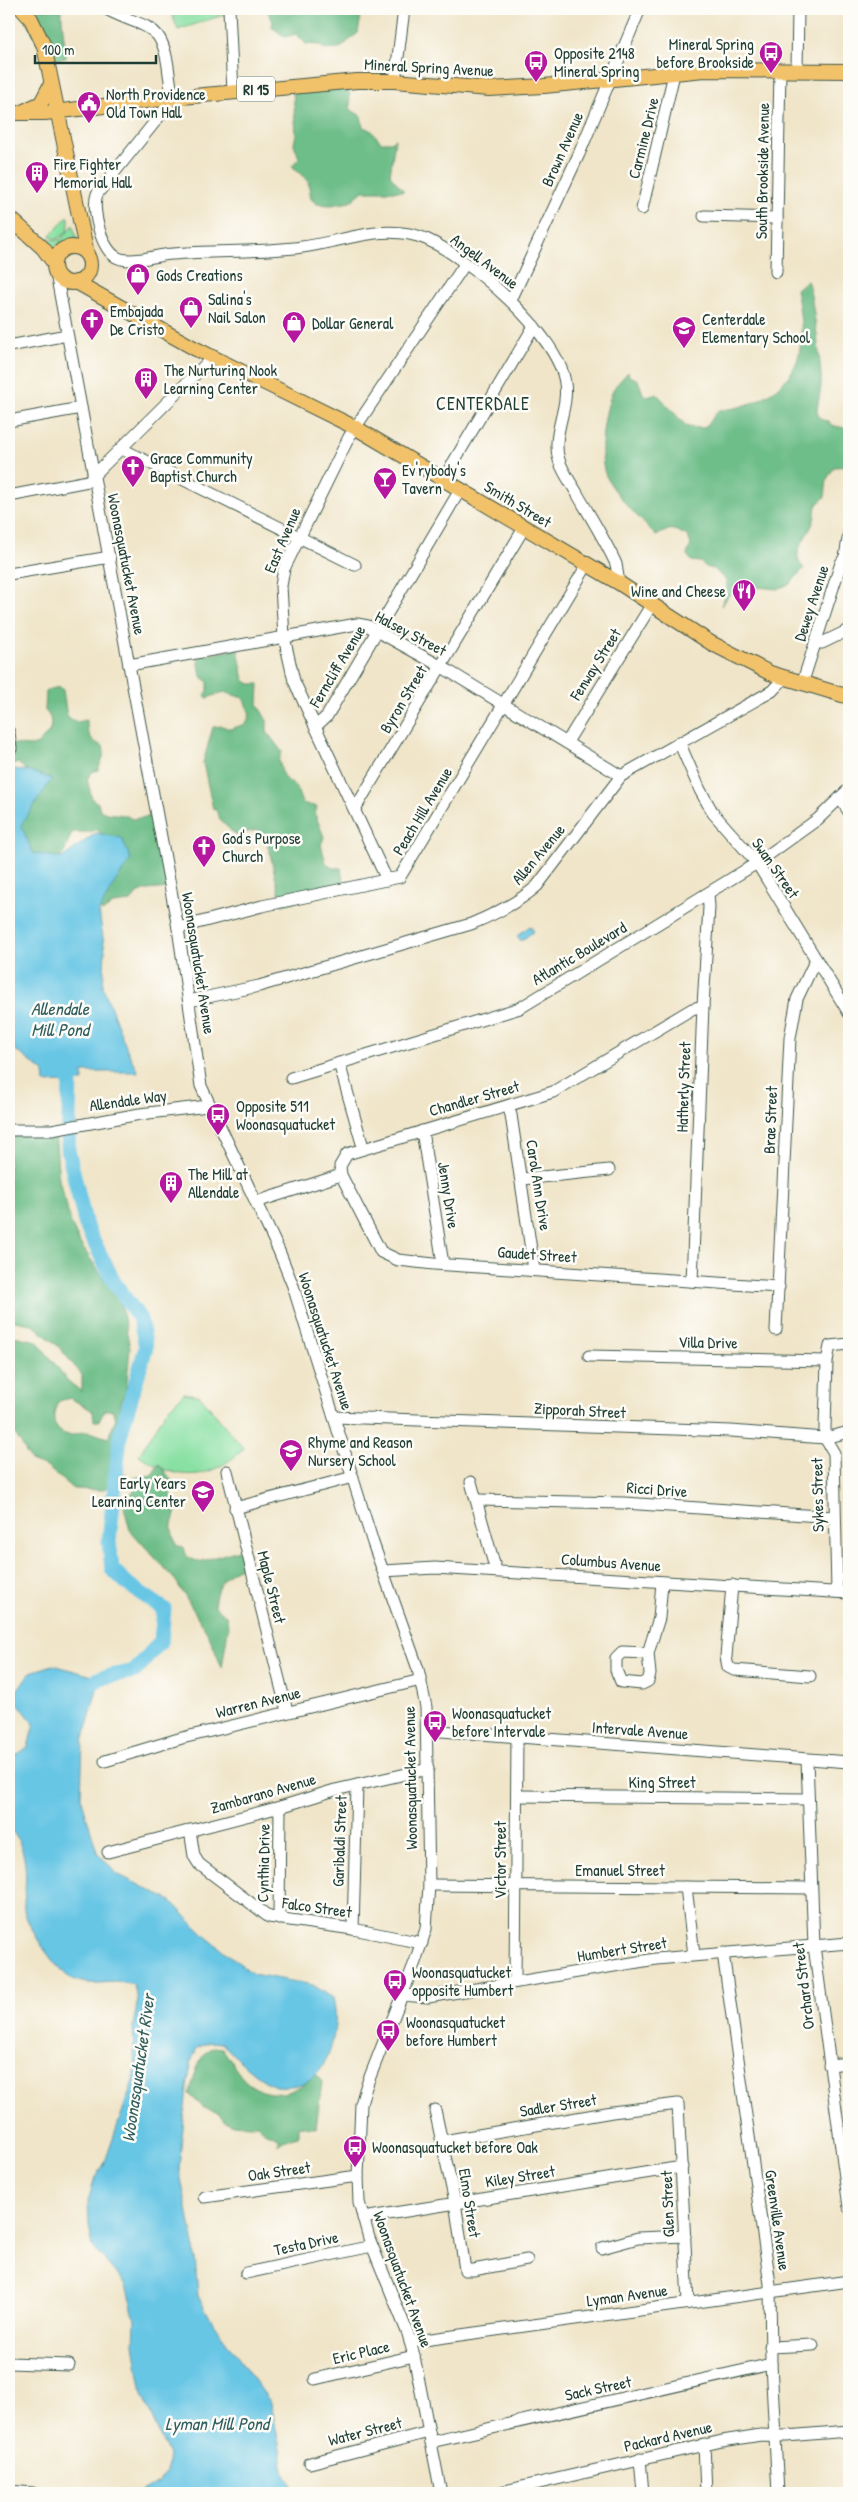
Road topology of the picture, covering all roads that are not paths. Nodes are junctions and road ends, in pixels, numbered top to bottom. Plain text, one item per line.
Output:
1 (22, 9) edge
2 (106, 9) edge
3 (229, 9) edge
4 (404, 9) edge
5 (640, 9) edge
6 (798, 9) edge
7 (780, 70) junction
8 (798, 70) junction
9 (849, 71) edge
10 (674, 74) junction
11 (610, 80) junction
12 (395, 81) junction
13 (51, 84) junction
14 (233, 92) junction
15 (171, 98) junction
16 (59, 111) junction
17 (14, 113) edge
18 (642, 210) dead end
19 (704, 216) dead end
20 (778, 218) junction
21 (12, 226) edge
22 (89, 261) junction
23 (465, 264) junction
24 (55, 268) junction
25 (776, 272) dead end
26 (74, 283) junction
27 (511, 300) junction
28 (119, 305) junction
29 (63, 310) junction
30 (534, 326) junction
31 (67, 335) junction
32 (9, 346) edge
33 (213, 357) junction
34 (80, 408) junction
35 (9, 421) edge
36 (356, 428) junction
37 (122, 449) junction
38 (94, 476) junction
39 (443, 480) junction
40 (460, 490) junction
41 (9, 496) edge
42 (524, 528) junction
43 (849, 533) edge
44 (298, 537) junction
45 (847, 554) edge
46 (110, 557) junction
47 (355, 565) dead end
48 (587, 565) junction
49 (9, 574) edge
50 (619, 583) junction
51 (652, 604) junction
52 (377, 630) junction
53 (849, 630) edge
54 (284, 637) junction
55 (815, 643) junction
56 (130, 665) junction
57 (442, 667) junction
58 (784, 678) junction
59 (802, 684) junction
60 (849, 697) edge
61 (505, 705) junction
62 (315, 727) junction
63 (9, 732) edge
64 (566, 742) junction
65 (679, 742) junction
66 (12, 749) dead end
67 (621, 776) junction
68 (849, 789) edge
69 (840, 798) junction
70 (355, 809) junction
71 (849, 812) edge
72 (757, 863) junction
73 (387, 880) junction
74 (708, 894) junction
75 (178, 928) junction
76 (816, 959) junction
77 (189, 1001) junction
78 (703, 1006) junction
79 (849, 1013) edge
80 (339, 1063) junction
81 (291, 1078) dead end
82 (208, 1106) junction
83 (508, 1106) junction
84 (9, 1130) edge
85 (422, 1131) junction
86 (363, 1147) junction
87 (609, 1170) dead end
88 (341, 1175) junction
89 (522, 1179) junction
90 (256, 1202) junction
91 (443, 1264) junction
92 (534, 1270) junction
93 (692, 1281) junction
94 (779, 1287) junction
95 (776, 1330) dead end
96 (849, 1344) edge
97 (589, 1356) dead end
98 (827, 1361) junction
99 (334, 1417) junction
100 (849, 1432) edge
101 (825, 1438) junction
102 (227, 1471) dead end
103 (353, 1477) junction
104 (472, 1482) dead end
105 (477, 1500) junction
106 (236, 1508) junction
107 (834, 1517) junction
108 (383, 1571) junction
109 (496, 1571) junction
110 (662, 1582) junction
111 (732, 1585) junction
112 (837, 1592) junction
113 (849, 1593) edge
114 (648, 1653) dead end
115 (810, 1676) dead end
116 (421, 1680) junction
117 (287, 1711) junction
118 (428, 1730) junction
119 (517, 1738) junction
120 (808, 1760) junction
121 (105, 1761) dead end
122 (849, 1762) edge
123 (428, 1769) junction
124 (357, 1785) junction
125 (517, 1796) junction
126 (808, 1799) junction
127 (280, 1807) junction
128 (190, 1830) junction
129 (108, 1852) dead end
130 (429, 1885) junction
131 (516, 1886) junction
132 (686, 1887) junction
133 (811, 1888) junction
134 (279, 1919) junction
135 (353, 1929) junction
136 (422, 1943) junction
137 (849, 1943) edge
138 (814, 1946) junction
139 (723, 1953) junction
140 (694, 1955) junction
141 (515, 1982) junction
142 (401, 1996) junction
143 (849, 2063) edge
144 (829, 2065) junction
145 (678, 2104) joint
146 (435, 2110) dead end
147 (443, 2141) junction
148 (682, 2167) junction
149 (358, 2176) junction
150 (204, 2197) dead end
151 (455, 2202) junction
152 (849, 2207) edge
153 (363, 2218) junction
154 (684, 2236) junction
155 (372, 2246) junction
156 (602, 2248) dead end
157 (527, 2260) dead end
158 (246, 2273) dead end
159 (849, 2281) edge
160 (770, 2292) junction
161 (688, 2303) junction
162 (410, 2342) junction
163 (813, 2345) dead end
164 (770, 2347) junction
165 (414, 2356) junction
166 (9, 2363) edge
167 (771, 2364) junction
168 (69, 2365) dead end
169 (315, 2379) dead end
170 (849, 2431) edge
171 (775, 2436) junction
172 (430, 2437) junction
173 (704, 2444) junction
174 (640, 2459) junction
175 (310, 2463) dead end
176 (9, 2491) edge
177 (32, 2493) edge
178 (441, 2493) edge
179 (496, 2493) edge
180 (643, 2493) edge
181 (706, 2493) edge
182 (778, 2493) edge

1 - 13 main road, Smith Street
2 - 15 street
3 - 14 street
4 - 12 street
5 - 11 street, Brown Avenue
6 - 8 street
7 - 8 main road, Mineral Spring Avenue / RI 15
7 - 10 main road, Mineral Spring Avenue / RI 15
7 - 20 street, South Brookside Avenue
8 - 9 main road, Mineral Spring Avenue / RI 15
10 - 11 main road, Mineral Spring Avenue / RI 15
10 - 18 street, Carmine Drive
11 - 12 main road, Mineral Spring Avenue / RI 15
11 - 27 street, Brown Avenue
12 - 14 main road, Mineral Spring Avenue / RI 15
13 - 16 main road, Smith Street
13 - 17 main road
14 - 15 main road, Mineral Spring Avenue / RI 15
15 - 16 main road, Mineral Spring Avenue / RI 15
15 - 23 street, Angell Avenue
16 - 17 main road, Mineral Spring Avenue / RI 15
16 - 22 main road, Smith Street
19 - 20 street
20 - 25 street, South Brookside Avenue
21 - 24 main road
22 - 24 main road
22 - 26 main road
22 - 28 main road, Smith Street
23 - 27 street, Angell Avenue
23 - 36 street, East Avenue
24 - 26 main road
24 - 29 street, Woonasquatucket Avenue
26 - 28 main road, Smith Street
26 - 29 street, Woonasquatucket Avenue
27 - 30 street, Angell Avenue
28 - 33 main road, Smith Street
29 - 31 street, Woonasquatucket Avenue
30 - 39 street
30 - 50 street, Angell Avenue
31 - 32 street
31 - 34 street, Woonasquatucket Avenue
33 - 36 main road, Smith Street
33 - 37 street
34 - 35 street
34 - 38 street, Woonasquatucket Avenue
36 - 39 main road, Smith Street
36 - 44 street, East Avenue
37 - 38 street
37 - 44 street
38 - 41 street
38 - 46 street, Woonasquatucket Avenue
39 - 40 main road, Smith Street
40 - 42 main road, Smith Street
40 - 52 street, Ferncliff Avenue
42 - 48 main road, Smith Street
42 - 57 street, Byron Street
43 - 45 street, Dewey Avenue
44 - 47 street
44 - 54 street, East Avenue
45 - 55 street, Dewey Avenue
46 - 49 street
46 - 56 street, Woonasquatucket Avenue
48 - 50 main road, Smith Street
48 - 61 street, Peach Hill Avenue
50 - 51 main road, Smith Street
51 - 58 main road, Smith Street
51 - 64 street, Fenway Street
52 - 54 street, Halsey Street
52 - 57 street, Halsey Street
52 - 62 street, Ferncliff Avenue
53 - 55 street
54 - 56 street, Halsey Street
54 - 62 street, East Avenue
55 - 59 street, Dewey Avenue
56 - 75 street, Woonasquatucket Avenue
57 - 61 street, Halsey Street
57 - 70 street, Byron Street
58 - 59 main road, Smith Street
58 - 65 street, Allen Avenue
59 - 60 main road, Smith Street
61 - 64 street, Halsey Street
61 - 73 street, Peach Hill Avenue
62 - 70 street, East Avenue
63 - 66 street
64 - 67 street, Halsey Street
65 - 67 street, Allen Avenue
65 - 72 street, Swan Street
67 - 77 street, Allen Avenue
68 - 69 street, Atlantic Boulevard
69 - 71 street
69 - 72 street, Atlantic Boulevard
70 - 73 street, East Avenue
72 - 74 street, Atlantic Boulevard
72 - 76 street, Swan Street
73 - 75 street, Peach Hill Avenue
74 - 78 street, Hatherly Street
74 - 80 street, Atlantic Boulevard
75 - 77 street, Woonasquatucket Avenue
76 - 79 street, Swan Street
76 - 94 street, Brae Street
77 - 82 street, Woonasquatucket Avenue
78 - 83 street, Chandler Street
78 - 93 street, Hatherly Street
80 - 81 street, Atlantic Boulevard
80 - 86 street
82 - 84 street, Allendale Way
82 - 90 street, Woonasquatucket Avenue
83 - 85 street, Chandler Street
83 - 89 street, Carol Ann Drive
85 - 86 street, Chandler Street
85 - 91 street, Jenny Drive
86 - 88 street, Chandler Street
87 - 89 street
88 - 90 street
88 - 91 street, Gaudet Street
89 - 92 street, Carol Ann Drive
90 - 99 street, Woonasquatucket Avenue
91 - 92 street, Gaudet Street
92 - 93 street, Gaudet Street
93 - 94 street, Gaudet Street
94 - 95 street, Brae Street
96 - 98 street
97 - 98 street, Villa Drive
98 - 101 street, Sykes Street
99 - 101 street, Zipporah Street
99 - 103 street, Woonasquatucket Avenue
100 - 101 street, Zipporah Street
101 - 107 street, Sykes Street
102 - 106 street, Maple Street
103 - 106 street
103 - 108 street, Woonasquatucket Avenue
104 - 105 street
105 - 107 street, Ricci Drive
105 - 109 street
106 - 117 street, Maple Street
107 - 112 street, Sykes Street
108 - 109 street, Columbus Avenue
108 - 116 street, Woonasquatucket Avenue
109 - 110 street, Columbus Avenue
110 - 111 street, Columbus Avenue
110 - 114 street
111 - 112 street, Columbus Avenue
111 - 115 street
112 - 113 street
116 - 117 street, Warren Avenue
116 - 118 street, Woonasquatucket Avenue
117 - 121 street, Warren Avenue
118 - 119 street, Intervale Avenue
118 - 123 street, Woonasquatucket Avenue
119 - 120 street, Intervale Avenue
119 - 125 street, Victor Street
120 - 122 street, Intervale Avenue
120 - 126 street, Orchard Street
123 - 124 street, Zambarano Avenue
123 - 130 street, Woonasquatucket Avenue
124 - 127 street, Zambarano Avenue
124 - 135 street, Garibaldi Street
125 - 126 street, King Street
125 - 131 street, Victor Street
126 - 133 street, Orchard Street
127 - 128 street, Zambarano Avenue
127 - 134 street, Cynthia Drive
128 - 129 street, Zambarano Avenue
128 - 134 street, Falco Street
130 - 131 street, Emanuel Street
130 - 136 street, Woonasquatucket Avenue
131 - 132 street, Emanuel Street
131 - 141 street, Victor Street
132 - 133 street, Emanuel Street
132 - 140 street
133 - 138 street, Orchard Street
134 - 135 street, Falco Street
135 - 136 street, Falco Street
136 - 142 street, Woonasquatucket Avenue
137 - 138 street, Humbert Street
138 - 139 street, Humbert Street
138 - 144 street, Orchard Street
139 - 140 street, Humbert Street
139 - 160 street, Greenville Avenue
140 - 141 street, Humbert Street
141 - 142 street, Humbert Street
142 - 149 street, Woonasquatucket Avenue
143 - 144 street
144 - 152 street, Orchard Street
145 - 147 street, Sadler Street
145 - 148 street, Glen Street
146 - 147 street, Elmo Street
147 - 151 street, Elmo Street
148 - 151 street, Kiley Street
148 - 154 street, Glen Street
149 - 150 street, Oak Street
149 - 153 street, Woonasquatucket Avenue
151 - 153 street, Kiley Street
151 - 157 street, Elmo Street
153 - 155 street, Woonasquatucket Avenue
154 - 156 street
154 - 161 street, Glen Street
155 - 158 street, Testa Drive
155 - 162 street, Woonasquatucket Avenue
159 - 160 street, Lyman Avenue
160 - 161 street, Lyman Avenue
160 - 164 street, Greenville Avenue
161 - 162 street, Lyman Avenue
162 - 165 street, Woonasquatucket Avenue
163 - 164 street
164 - 167 street, Greenville Avenue
165 - 169 street, Eric Place
165 - 172 street, Woonasquatucket Avenue
166 - 168 street
167 - 171 street, Greenville Avenue
167 - 172 street, Sack Street
170 - 171 street, Packard Avenue
171 - 173 street, Packard Avenue
171 - 182 street, Greenville Avenue
172 - 175 street, Water Street
172 - 178 street, Woonasquatucket Avenue
173 - 174 street, Packard Avenue
173 - 181 street
174 - 179 street, Packard Avenue
174 - 180 street
176 - 177 street

